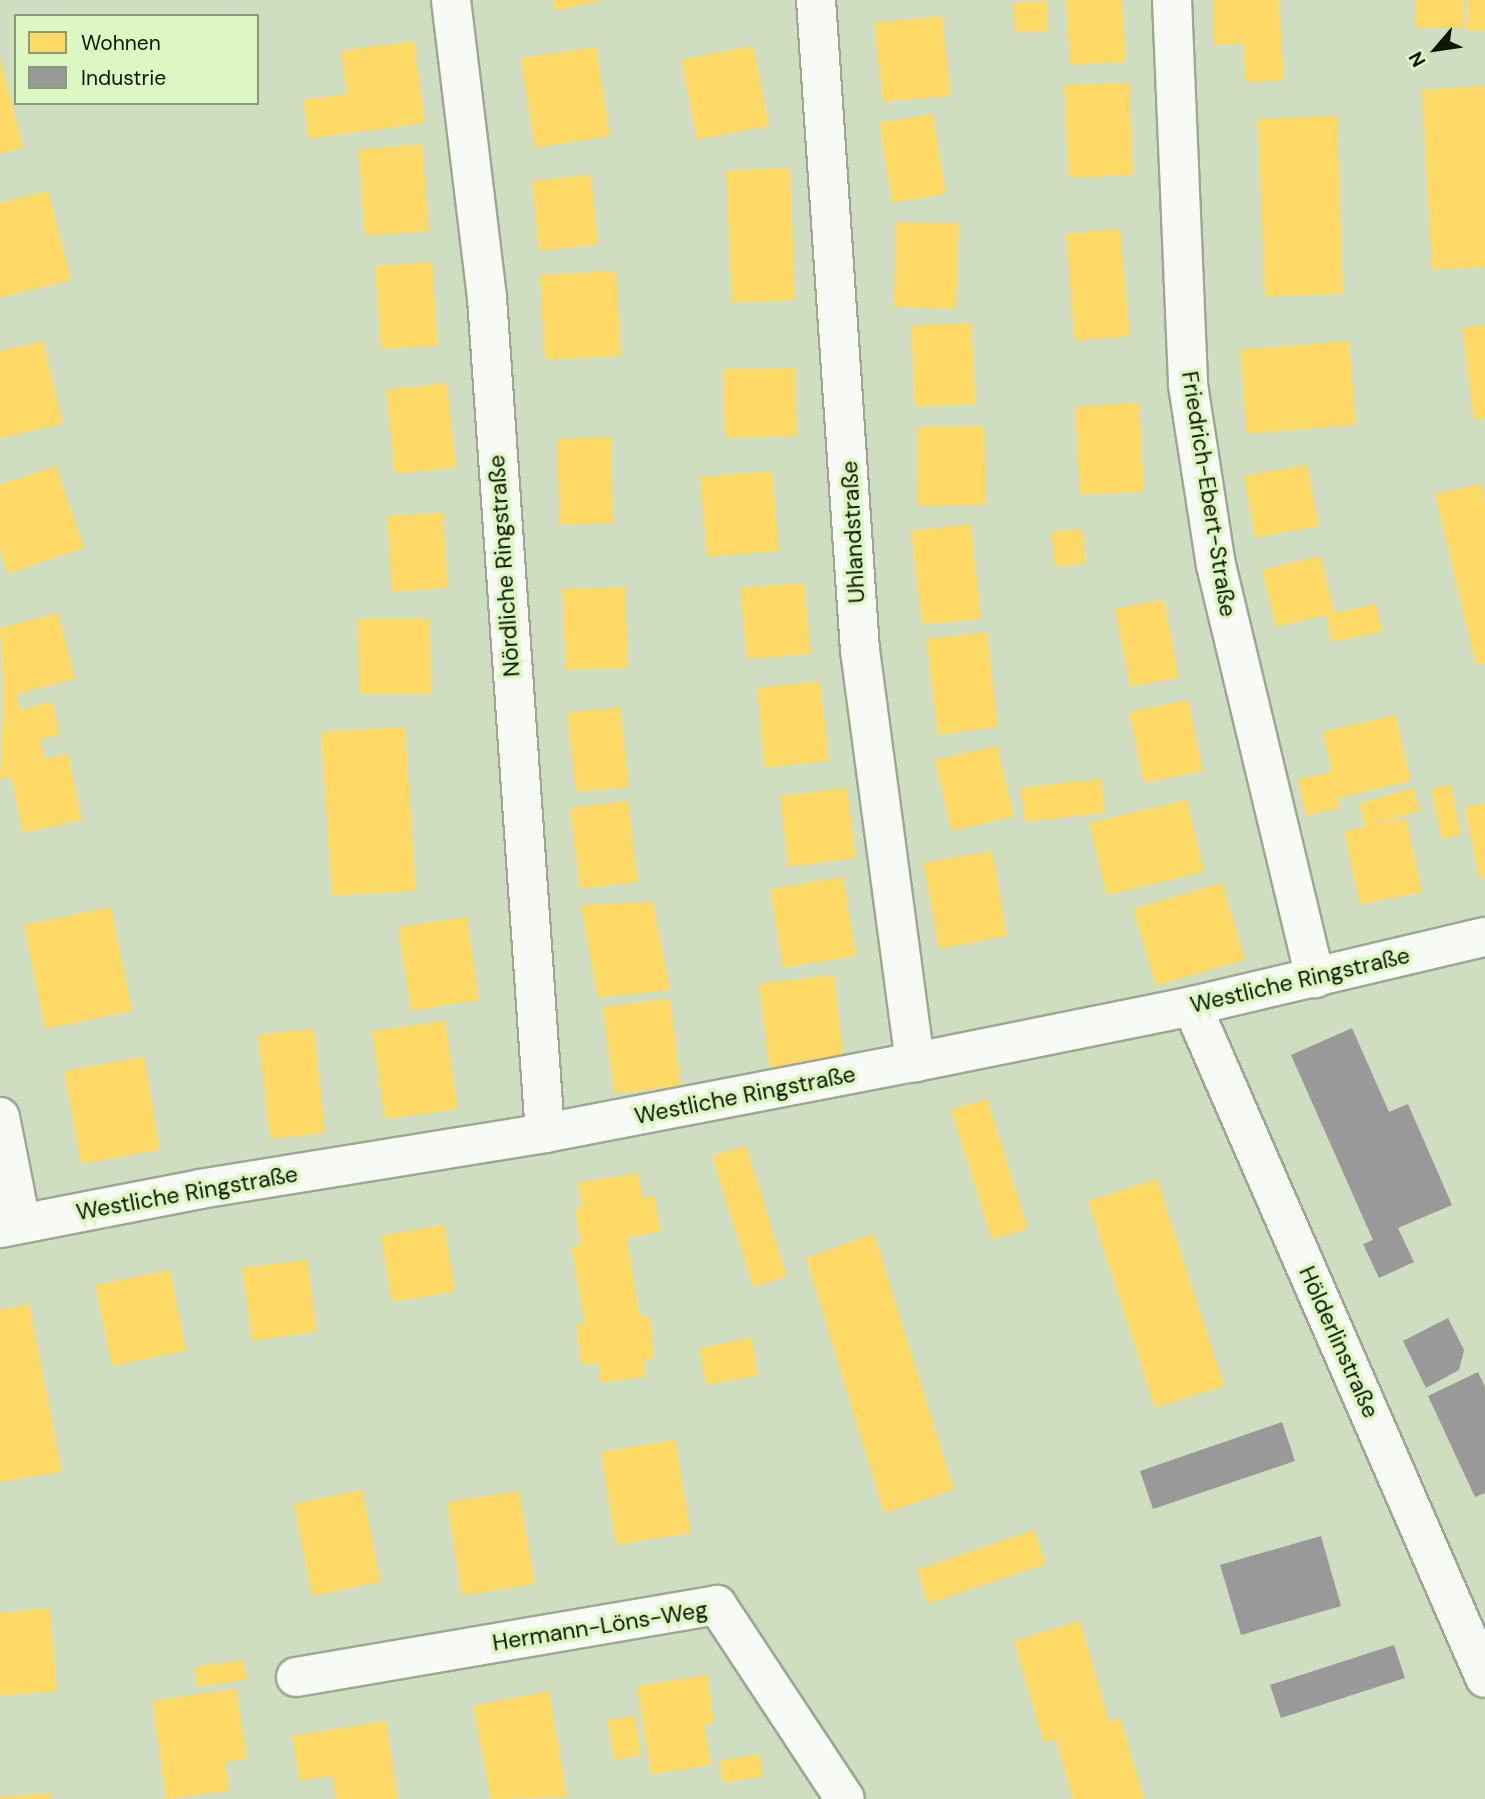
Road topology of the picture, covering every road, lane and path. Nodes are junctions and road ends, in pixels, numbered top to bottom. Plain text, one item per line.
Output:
1 (451, 0) edge
2 (816, 0) edge
3 (1172, 0) edge
4 (1485, 937) edge
5 (1315, 978) junction
6 (1192, 1006) junction
7 (915, 1062) junction
8 (0, 1117) edge
9 (545, 1133) junction
10 (11, 1226) edge
11 (296, 1677) dead end
12 (1485, 1678) edge
13 (845, 1799) edge

1 - 9 street, Nördliche Ringstraße
2 - 7 street, Uhlandstraße
3 - 5 street, Friedrich-Ebert-Straße
4 - 5 street, Westliche Ringstraße
5 - 6 street, Westliche Ringstraße
6 - 7 street, Westliche Ringstraße
6 - 12 street, Hölderlinstraße
7 - 9 street, Westliche Ringstraße
8 - 10 street
9 - 10 street, Westliche Ringstraße
11 - 13 street, Hermann-Löns-Weg

